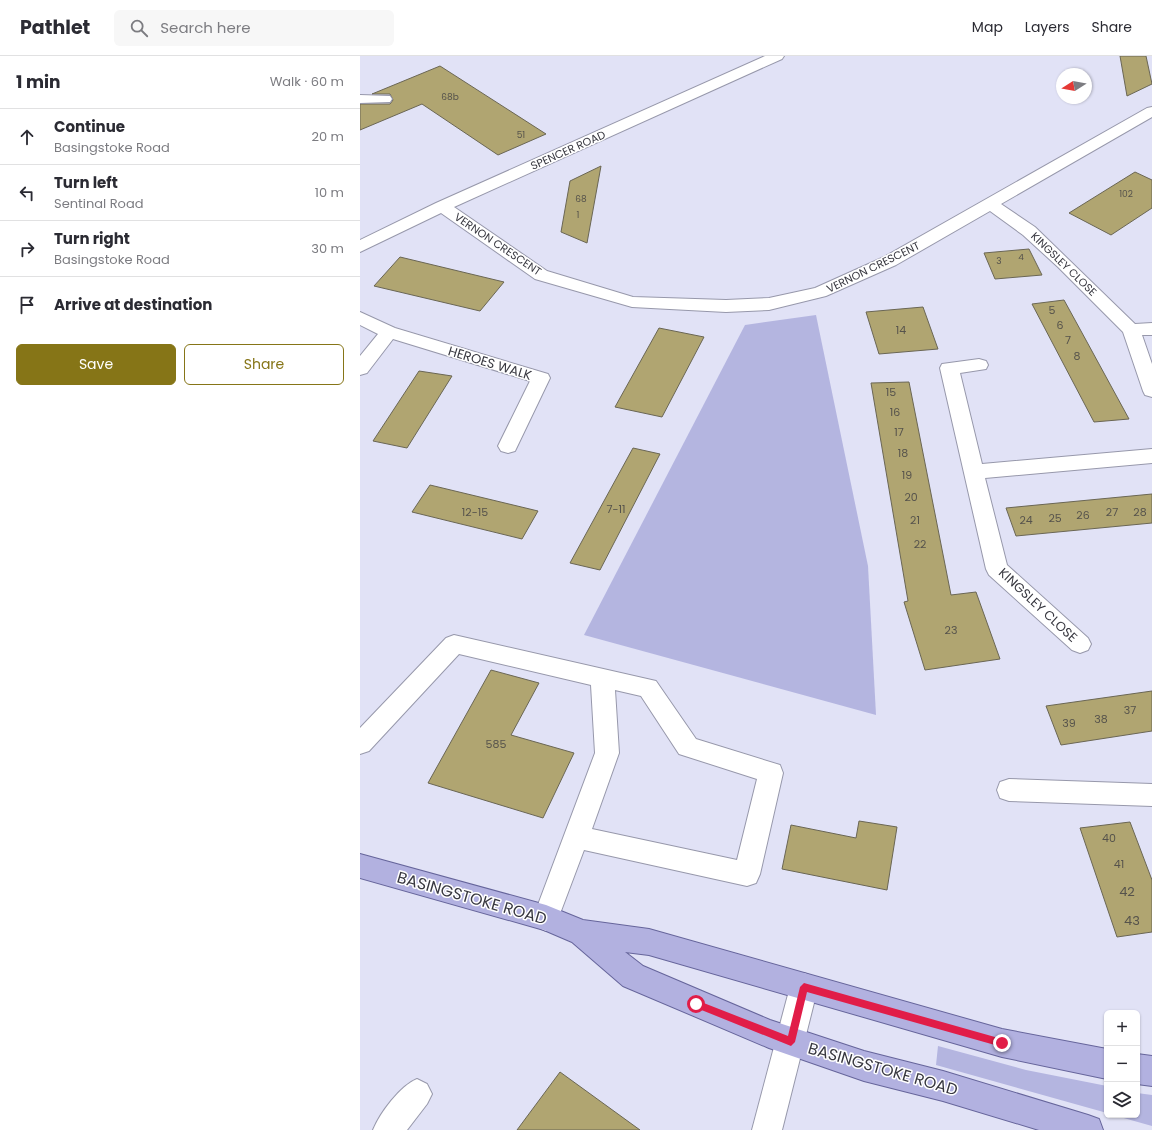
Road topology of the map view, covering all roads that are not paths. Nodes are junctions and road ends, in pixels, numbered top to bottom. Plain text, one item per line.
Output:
1 (777, 56) edge
2 (360, 99) edge
3 (385, 99) dead end
4 (1152, 111) edge
5 (991, 204) junction
6 (442, 206) junction
7 (360, 247) edge
8 (360, 318) edge
9 (1152, 329) edge
10 (1131, 330) junction
11 (388, 332) junction
12 (979, 365) dead end
13 (360, 369) edge
14 (1152, 391) edge
15 (508, 446) dead end
16 (1152, 456) edge
17 (974, 472) junction
18 (1080, 644) dead end
19 (602, 678) junction
20 (360, 744) edge
21 (1009, 790) dead end
22 (1152, 796) edge
23 (577, 837) junction
24 (360, 866) edge
25 (546, 918) junction
26 (582, 932) junction
27 (804, 987) junction
28 (791, 1042) junction
29 (1104, 1063) edge
30 (1140, 1069) edge
31 (1152, 1071) edge
32 (417, 1094) dead end
33 (388, 1130) edge
34 (767, 1130) edge
35 (1088, 1130) edge

1 - 6 street, SPENCER ROAD
2 - 3 street
4 - 5 street, VERNON CRESCENT
5 - 6 street, VERNON CRESCENT
5 - 10 street, KINGSLEY CLOSE
6 - 7 street, SPENCER ROAD
8 - 11 street, HEROES WALK
9 - 10 street
10 - 14 street, KINGSLEY CLOSE
11 - 13 street
11 - 15 street, HEROES WALK
12 - 17 street, KINGSLEY CLOSE
16 - 17 street
17 - 18 street, KINGSLEY CLOSE
19 - 20 street
19 - 23 street
19 - 23 street
21 - 22 street
23 - 25 street
24 - 25 main road, BASINGSTOKE ROAD
25 - 26 main road, BASINGSTOKE ROAD
26 - 27 main road, BASINGSTOKE ROAD
26 - 28 main road, BASINGSTOKE ROAD
27 - 28 street
27 - 29 main road, BASINGSTOKE ROAD
28 - 34 street
28 - 35 main road, BASINGSTOKE ROAD
30 - 31 main road
32 - 33 street

